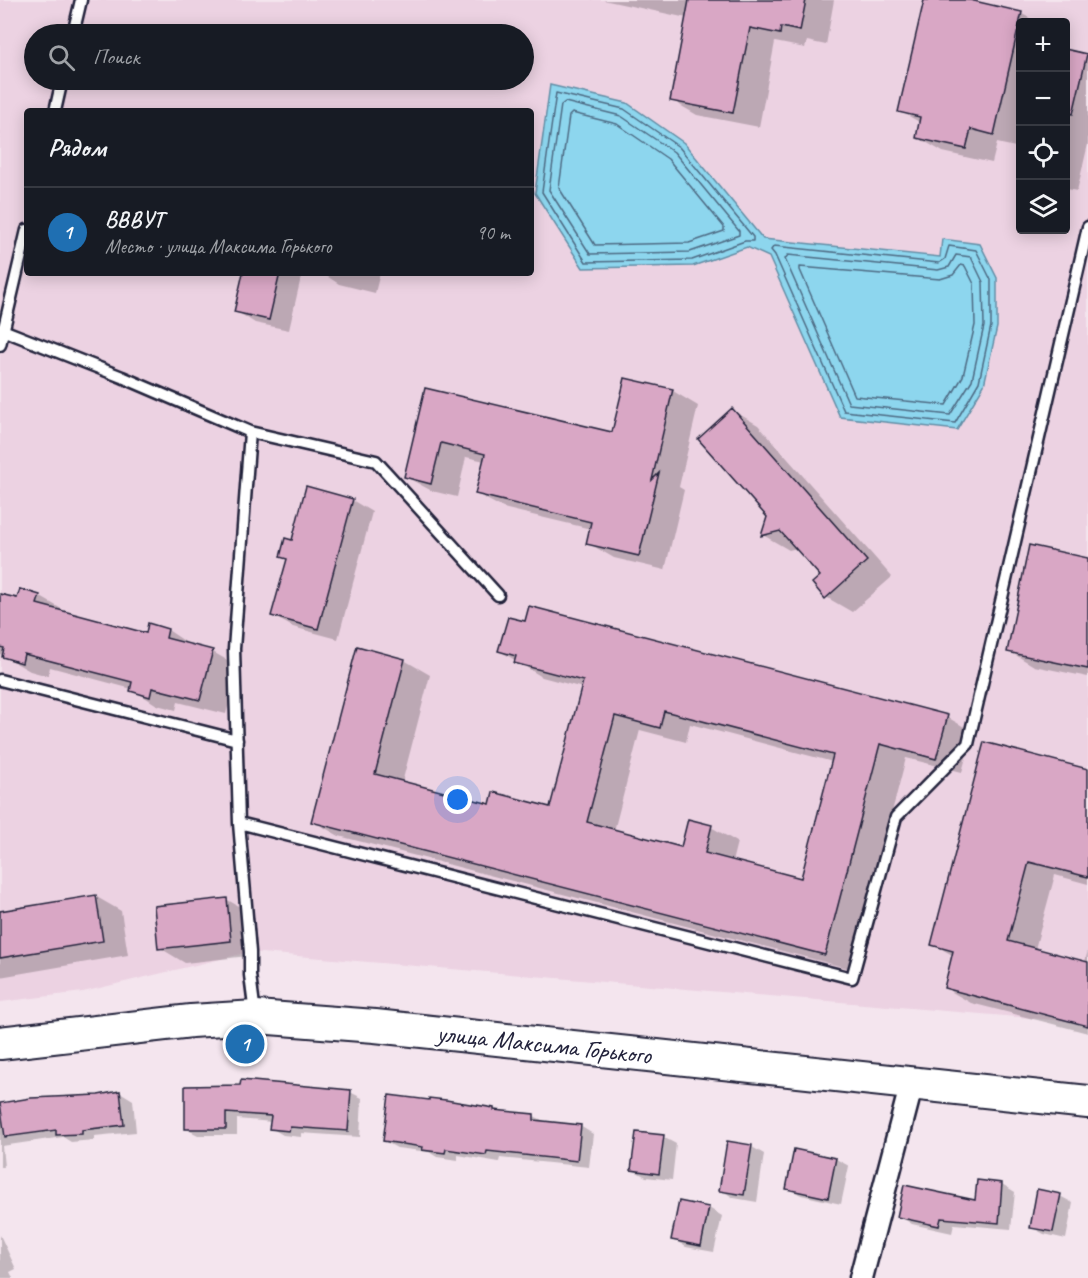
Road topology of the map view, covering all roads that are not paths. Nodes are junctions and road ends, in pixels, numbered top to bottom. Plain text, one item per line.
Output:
1 (81, 0) edge
2 (75, 24) edge
3 (60, 90) edge
4 (56, 108) edge
5 (1088, 227) edge
6 (24, 242) edge
7 (2, 330) edge
8 (0, 345) edge
9 (250, 432) junction
10 (498, 595) dead end
11 (0, 680) edge
12 (237, 740) junction
13 (238, 823) junction
14 (256, 1017) junction
15 (0, 1043) edge
16 (912, 1083) junction
17 (1088, 1102) edge
18 (861, 1278) edge

1 - 2 lane
3 - 4 lane
5 - 13 lane
6 - 7 lane
7 - 8 lane
7 - 9 lane
9 - 10 lane
9 - 12 lane
11 - 12 lane
12 - 13 lane
13 - 14 lane
14 - 15 main road, улица Максима Горького
14 - 16 main road, улица Максима Горького
16 - 17 main road, улица Максима Горького
16 - 18 street

